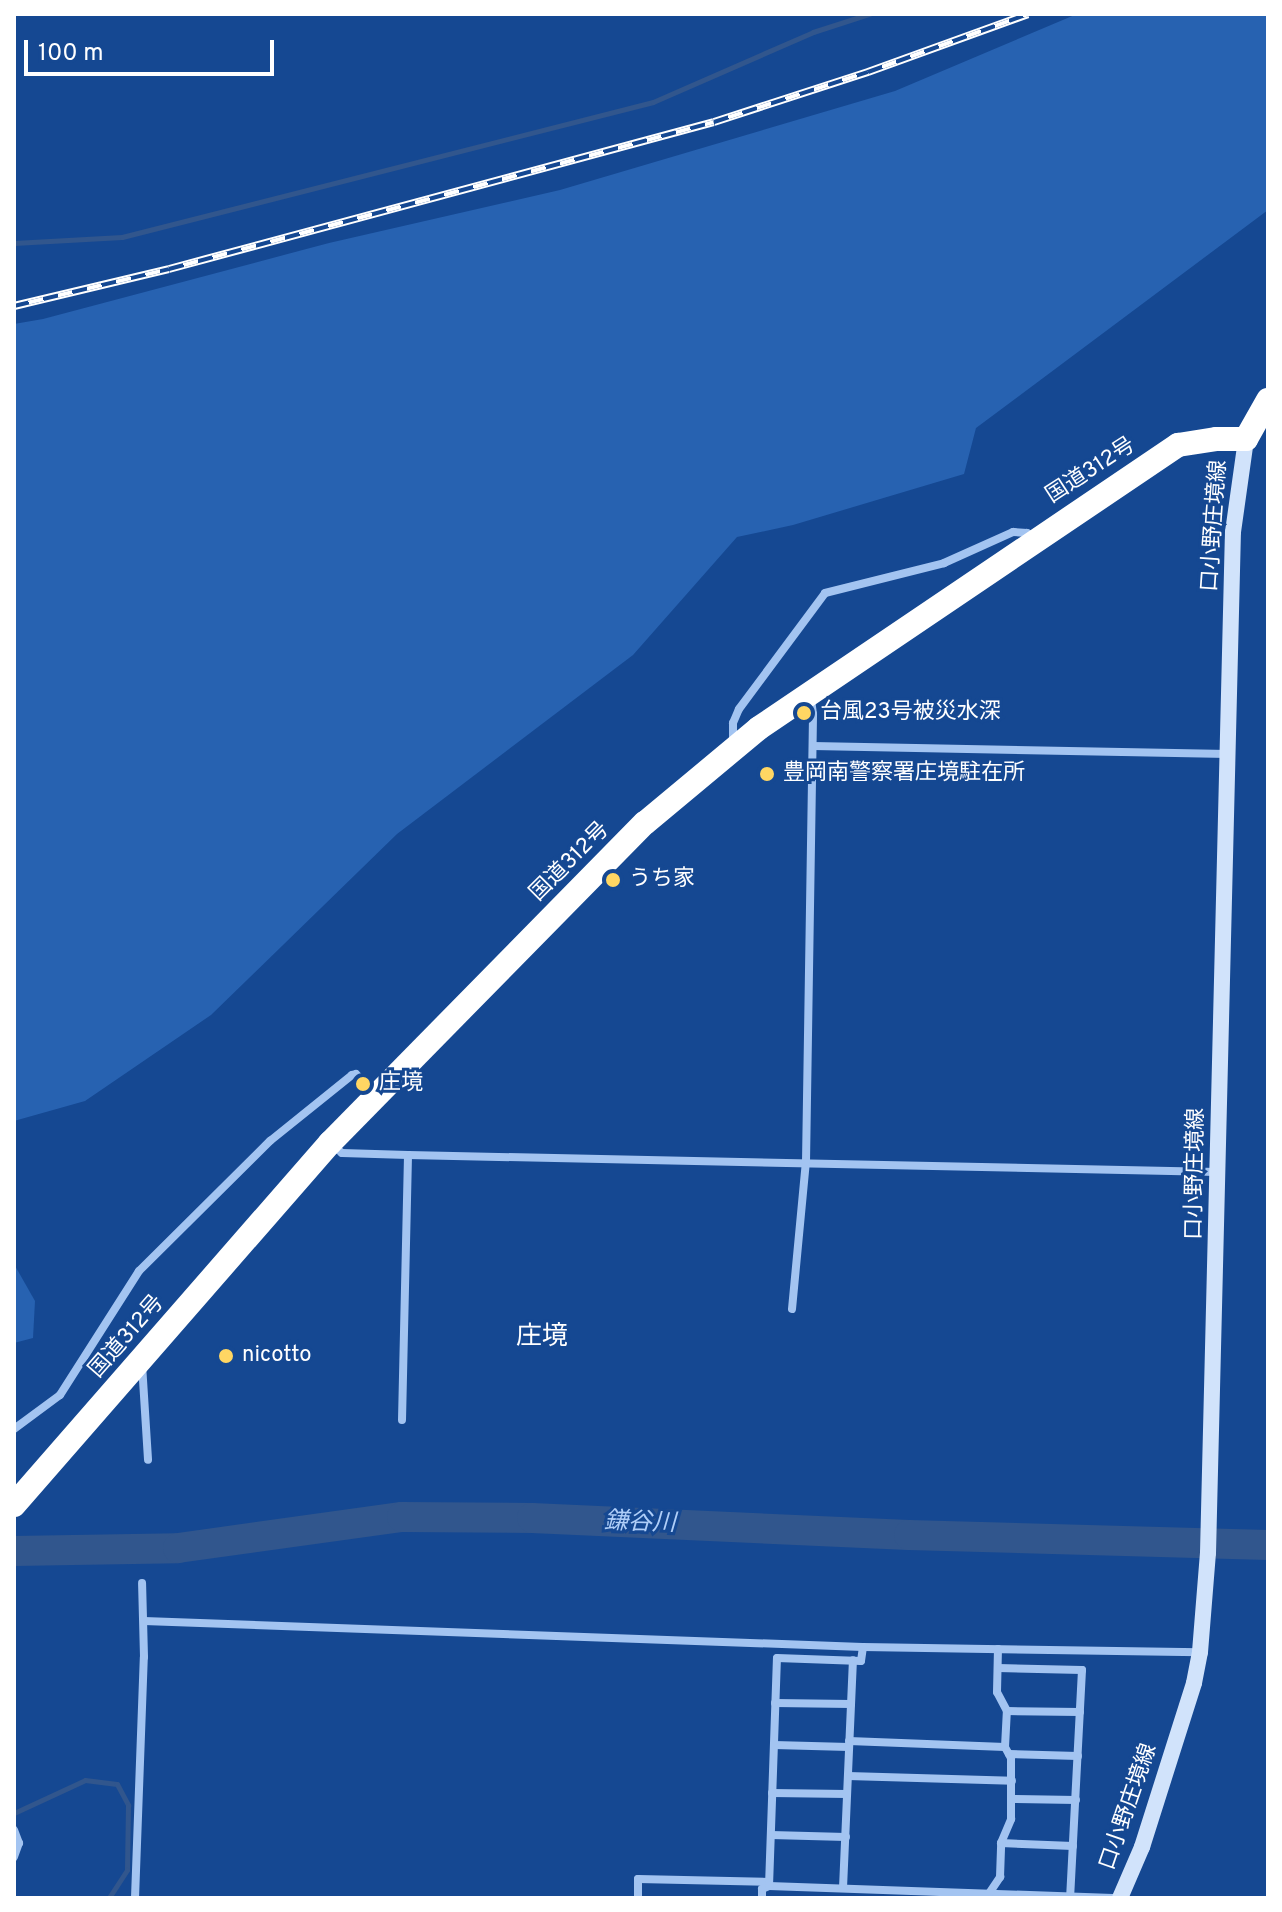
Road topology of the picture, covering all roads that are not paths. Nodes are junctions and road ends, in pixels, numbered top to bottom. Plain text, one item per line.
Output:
1 (1268, 400) edge
2 (1246, 439) junction
3 (1036, 538) junction
4 (807, 695) junction
5 (739, 709) junction
6 (759, 728) junction
7 (813, 746) junction
8 (733, 750) junction
9 (1228, 754) junction
10 (376, 1094) junction
11 (330, 1143) junction
12 (408, 1155) junction
13 (806, 1162) junction
14 (1218, 1172) junction
15 (792, 1309) dead end
16 (141, 1359) junction
17 (402, 1420) dead end
18 (14, 1429) edge
19 (148, 1460) dead end
20 (14, 1504) edge
21 (142, 1583) dead end
22 (144, 1621) junction
23 (863, 1647) junction
24 (998, 1649) junction
25 (1200, 1652) junction
26 (853, 1660) junction
27 (998, 1668) junction
28 (775, 1703) junction
29 (851, 1704) junction
30 (1007, 1711) junction
31 (1080, 1712) junction
32 (849, 1744) junction
33 (774, 1745) junction
34 (1007, 1750) junction
35 (1078, 1756) junction
36 (848, 1776) junction
37 (1012, 1781) junction
38 (772, 1793) junction
39 (847, 1794) junction
40 (1012, 1799) junction
41 (1076, 1800) junction
42 (14, 1830) edge
43 (771, 1835) junction
44 (846, 1837) junction
45 (1001, 1843) junction
46 (1073, 1846) junction
47 (14, 1857) edge
48 (769, 1884) junction
49 (843, 1888) junction
50 (987, 1896) edge
51 (1070, 1896) junction
52 (135, 1898) edge
53 (638, 1898) edge
54 (762, 1898) edge
55 (1120, 1898) edge

1 - 2 highway
2 - 3 highway, 国道312号
2 - 9 main road, 口小野庄境線
3 - 4 highway, 国道312号
3 - 5 street
4 - 6 highway, 国道312号
4 - 7 street
5 - 6 street
5 - 8 street
6 - 8 highway, 国道312号
7 - 9 street
7 - 13 street
8 - 10 highway, 国道312号
9 - 14 main road, 口小野庄境線
10 - 11 highway, 国道312号
10 - 18 street
11 - 12 street
11 - 16 highway, 国道312号
12 - 13 street
12 - 17 street
13 - 14 street
13 - 15 street
14 - 25 main road, 口小野庄境線
16 - 19 street
16 - 20 highway, 国道312号
21 - 22 street
22 - 23 street
22 - 52 street
23 - 24 street
23 - 26 street
24 - 25 street
24 - 27 street
25 - 55 main road, 口小野庄境線
26 - 28 street
26 - 29 street
27 - 30 street
27 - 31 street
28 - 29 street
28 - 33 street
29 - 32 street
30 - 31 street
30 - 34 street
31 - 35 street
32 - 33 street
32 - 34 street
32 - 36 street
33 - 38 street
34 - 35 street
34 - 37 street
35 - 41 street
36 - 37 street
36 - 39 street
37 - 40 street
38 - 39 street
38 - 43 street
39 - 44 street
40 - 41 street
40 - 45 street
41 - 46 street
42 - 47 street
43 - 44 street
43 - 48 street
44 - 49 street
45 - 46 street
45 - 50 street
46 - 51 street
48 - 49 street
48 - 53 street
48 - 54 street
49 - 50 street
50 - 51 street
51 - 55 street

